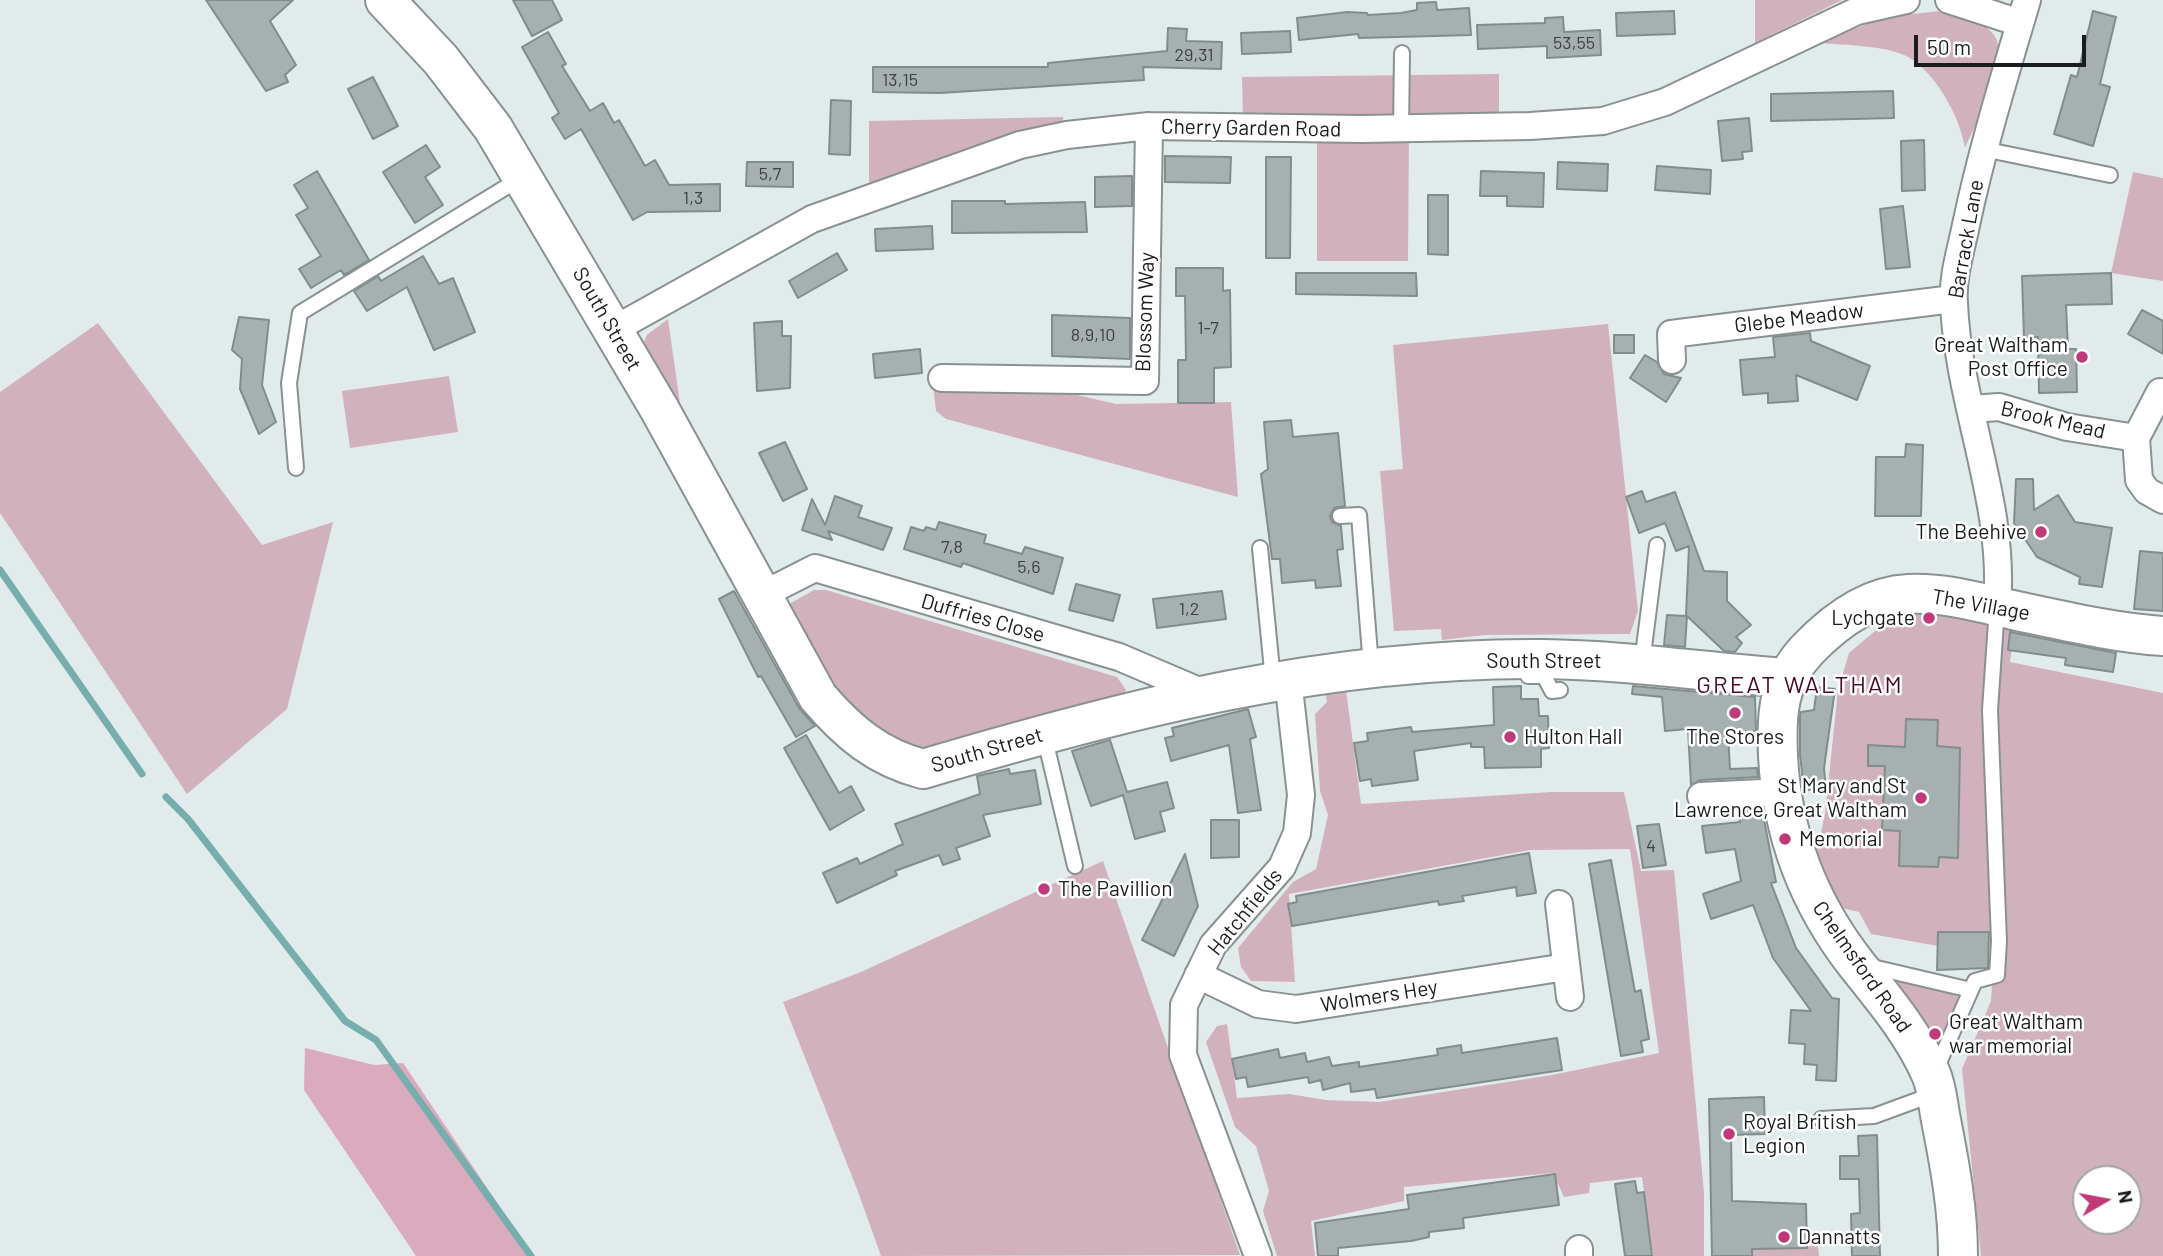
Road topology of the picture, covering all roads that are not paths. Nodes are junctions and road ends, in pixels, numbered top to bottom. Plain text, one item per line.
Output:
1 (385, 0) edge
2 (1906, 0) edge
3 (1949, 0) edge
4 (2024, 11) edge
5 (1402, 52) dead end
6 (1149, 126) junction
7 (1401, 129) junction
8 (1983, 149) junction
9 (2110, 175) dead end
10 (523, 178) junction
11 (1953, 299) junction
12 (613, 330) junction
13 (1672, 360) dead end
14 (942, 377) dead end
15 (2160, 392) dead end
16 (1971, 409) junction
17 (2136, 438) junction
18 (296, 468) dead end
19 (2163, 500) edge
20 (1340, 516) dead end
21 (1657, 544) dead end
22 (1260, 548) dead end
23 (762, 595) junction
24 (1997, 606) junction
25 (2163, 636) edge
26 (1642, 664) junction
27 (1371, 667) junction
28 (1786, 678) junction
29 (1280, 680) junction
30 (1206, 694) junction
31 (1044, 734) junction
32 (1782, 792) junction
33 (1701, 796) dead end
34 (1075, 866) dead end
35 (1559, 904) dead end
36 (1856, 964) junction
37 (1566, 967) junction
38 (1198, 975) junction
39 (1971, 990) junction
40 (1570, 997) dead end
41 (1934, 1086) junction
42 (1821, 1119) dead end
43 (1258, 1256) edge
44 (1958, 1256) edge

1 - 10 street, South Street
2 - 7 street, Cherry Garden Road
3 - 4 street
4 - 8 street, Barrack Lane
5 - 7 lane
6 - 7 street, Cherry Garden Road
6 - 12 street, Cherry Garden Road
6 - 14 street, Blossom Way
8 - 9 lane
8 - 11 street, Barrack Lane
10 - 12 street, South Street
10 - 18 lane
11 - 13 street, Glebe Meadow
11 - 16 street, Barrack Lane
12 - 23 street, South Street
15 - 17 street, Brook Mead
16 - 17 street, Brook Mead
16 - 24 street, Barrack Lane
17 - 19 street, Brook Mead
20 - 27 lane
21 - 26 lane
22 - 29 lane
23 - 30 street, Duffries Close
23 - 31 street, South Street
24 - 25 street, The Village
24 - 28 street, The Village
24 - 39 lane
26 - 27 street, South Street
26 - 28 street, South Street
27 - 29 street, South Street
28 - 32 street, Chelmsford Road
29 - 30 street, South Street
29 - 38 street, Hatchfields
30 - 31 street, South Street
31 - 34 lane
32 - 33 street
32 - 36 street, Chelmsford Road
35 - 37 street
36 - 39 lane
36 - 41 street, Chelmsford Road
37 - 38 street, Wolmers Hey
37 - 40 street
38 - 43 street, Hatchfields
39 - 41 lane
41 - 42 lane
41 - 44 street, Chelmsford Road

